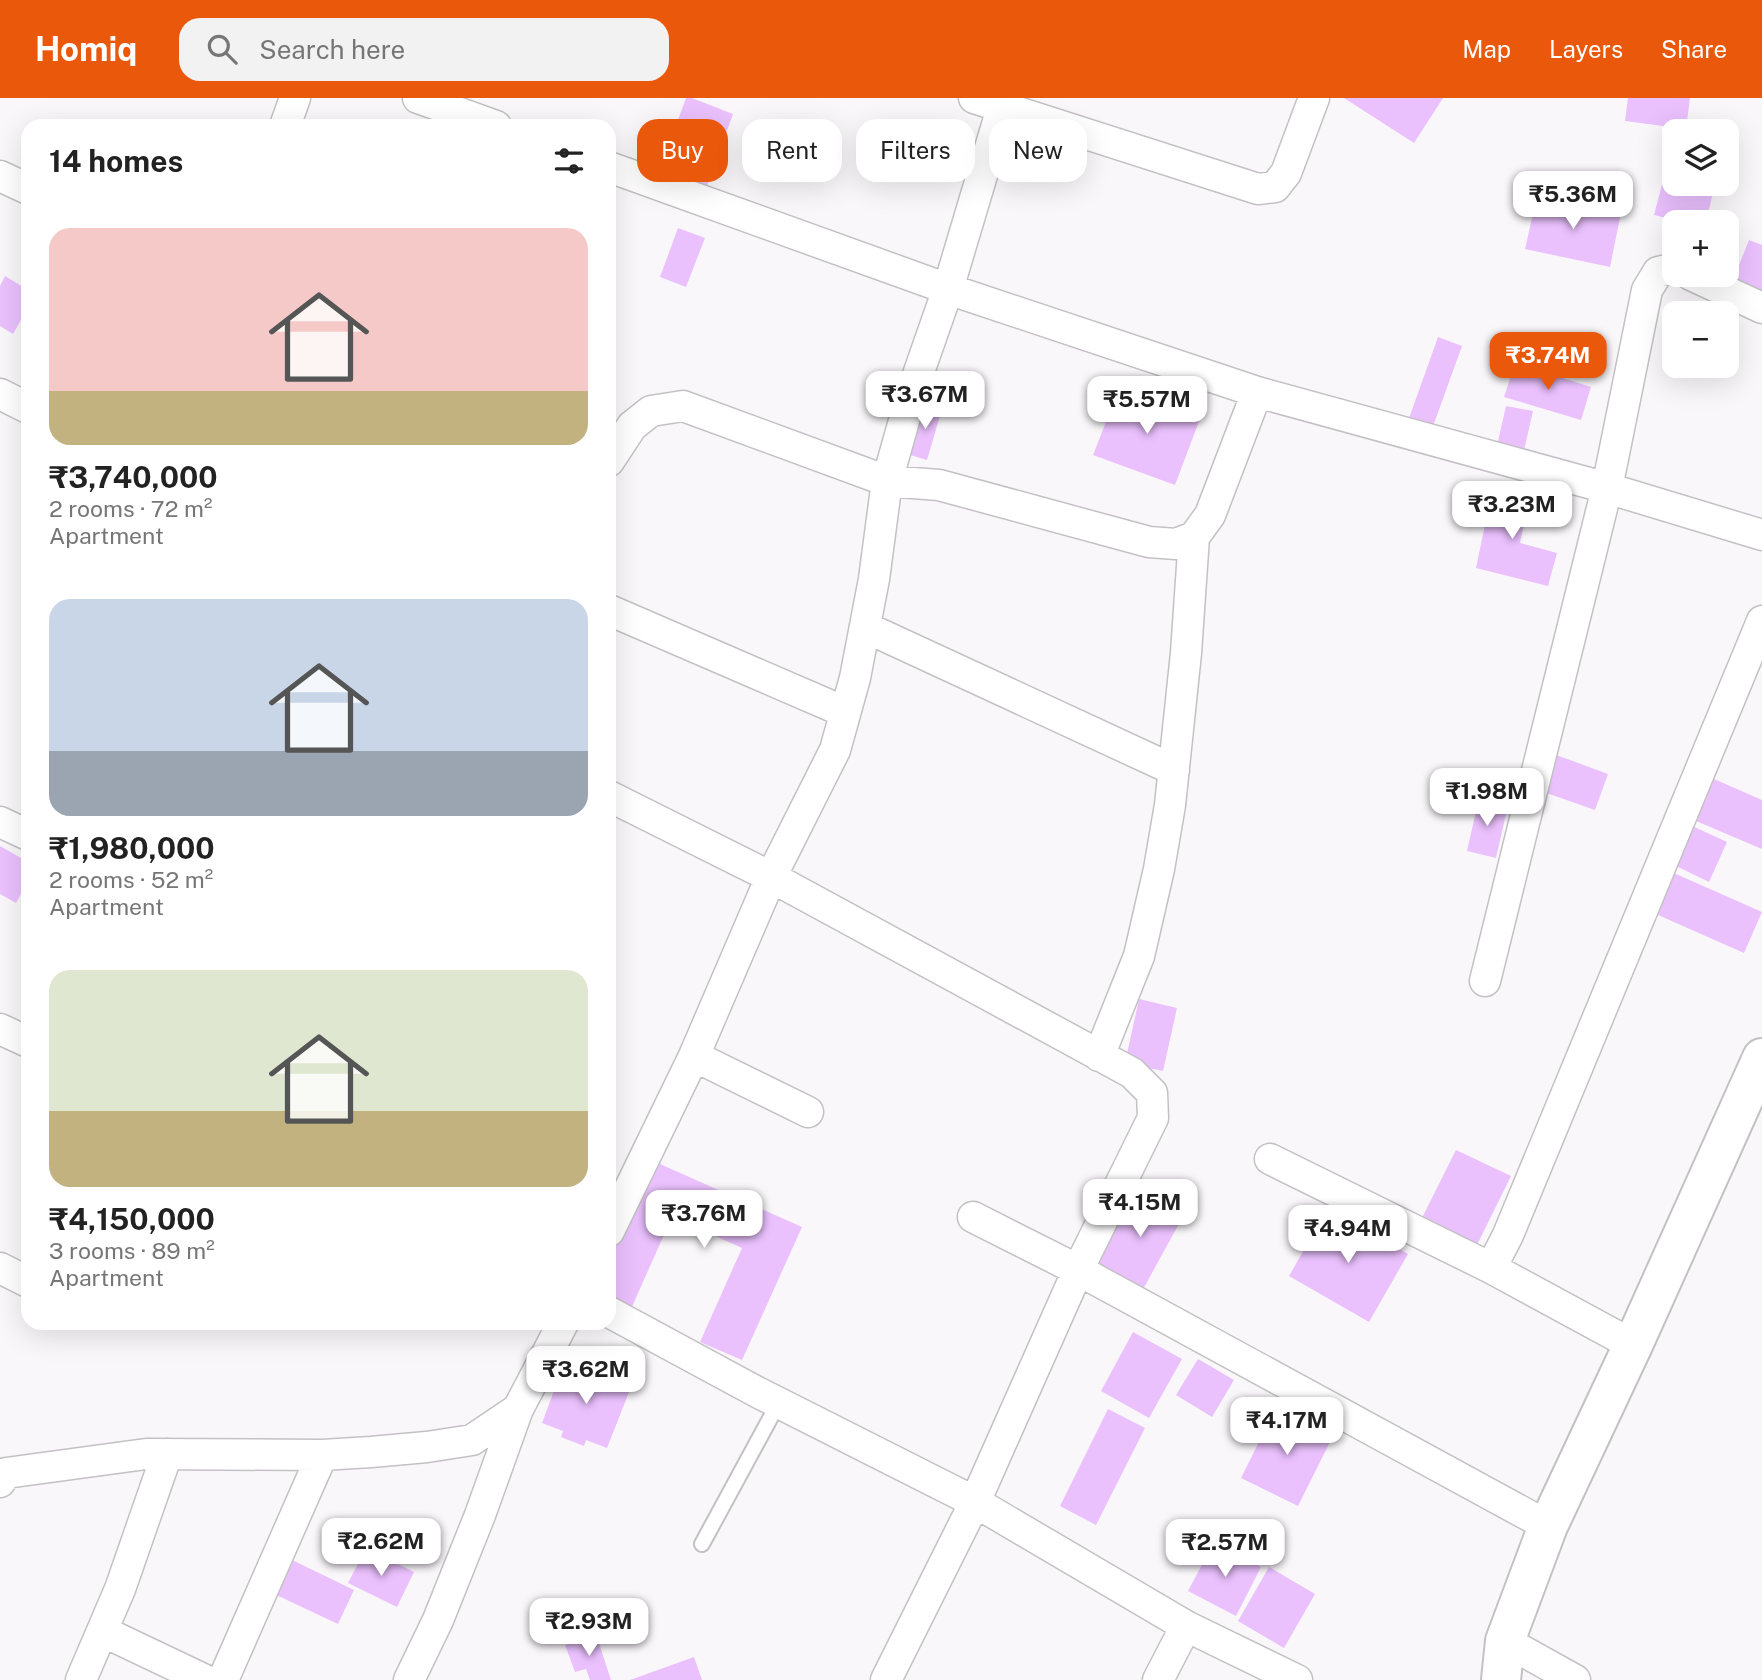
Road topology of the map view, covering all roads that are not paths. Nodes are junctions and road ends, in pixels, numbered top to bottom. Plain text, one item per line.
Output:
1 (295, 98) edge
2 (418, 98) edge
3 (1314, 98) edge
4 (993, 101) edge
5 (288, 119) edge
6 (476, 119) edge
7 (616, 170) edge
8 (0, 176) edge
9 (21, 186) edge
10 (1662, 271) edge
11 (1717, 287) edge
12 (948, 289) junction
13 (1762, 308) edge
14 (1257, 392) junction
15 (0, 394) edge
16 (21, 404) edge
17 (616, 450) edge
18 (887, 481) junction
19 (1607, 488) junction
20 (1762, 535) edge
21 (1194, 537) junction
22 (616, 613) edge
23 (1762, 621) edge
24 (865, 626) junction
25 (845, 712) junction
26 (1174, 770) junction
27 (616, 800) edge
28 (0, 822) edge
29 (21, 832) edge
30 (771, 877) junction
31 (1485, 981) dead end
32 (0, 1029) edge
33 (21, 1039) edge
34 (694, 1056) junction
35 (1099, 1056) junction
36 (1762, 1058) edge
37 (808, 1112) dead end
38 (1270, 1159) dead end
39 (616, 1217) edge
40 (973, 1217) dead end
41 (0, 1268) edge
42 (1491, 1268) junction
43 (1078, 1270) junction
44 (21, 1278) edge
45 (616, 1316) edge
46 (559, 1330) edge
47 (1633, 1345) junction
48 (779, 1402) junction
49 (518, 1409) junction
50 (167, 1454) junction
51 (321, 1455) junction
52 (2, 1475) edge
53 (975, 1502) junction
54 (1548, 1526) junction
55 (702, 1544) dead end
56 (1186, 1626) junction
57 (102, 1631) junction
58 (1505, 1641) junction
59 (81, 1680) edge
60 (205, 1680) edge
61 (223, 1680) edge
62 (409, 1680) edge
63 (886, 1680) edge
64 (1158, 1680) edge
65 (1297, 1680) edge
66 (1501, 1680) edge
67 (1575, 1680) edge

1 - 5 street
2 - 6 street
3 - 4 street
4 - 12 street
7 - 12 street
8 - 9 street
10 - 19 street
11 - 13 street
12 - 14 street
12 - 18 street
14 - 19 street
14 - 21 street
15 - 16 street
17 - 18 street
18 - 21 street
18 - 24 street
19 - 20 street
19 - 31 street
21 - 26 street
22 - 25 street
23 - 42 street
24 - 25 street
24 - 26 street
25 - 30 street
26 - 35 street
27 - 30 street
28 - 29 street
30 - 34 street
30 - 35 street
32 - 33 street
34 - 37 street
34 - 39 street
35 - 43 street
36 - 47 street
38 - 42 street
40 - 43 street
41 - 44 street
42 - 47 street
43 - 53 street
43 - 54 street
45 - 48 street
46 - 49 street
47 - 54 street
48 - 53 street
48 - 55 lane
49 - 51 street
49 - 62 street
50 - 51 street
50 - 52 street
50 - 57 street
51 - 61 street
53 - 56 street
53 - 63 street
54 - 58 street
56 - 64 street
56 - 65 street
57 - 59 street
57 - 60 street
58 - 66 street
58 - 67 street

